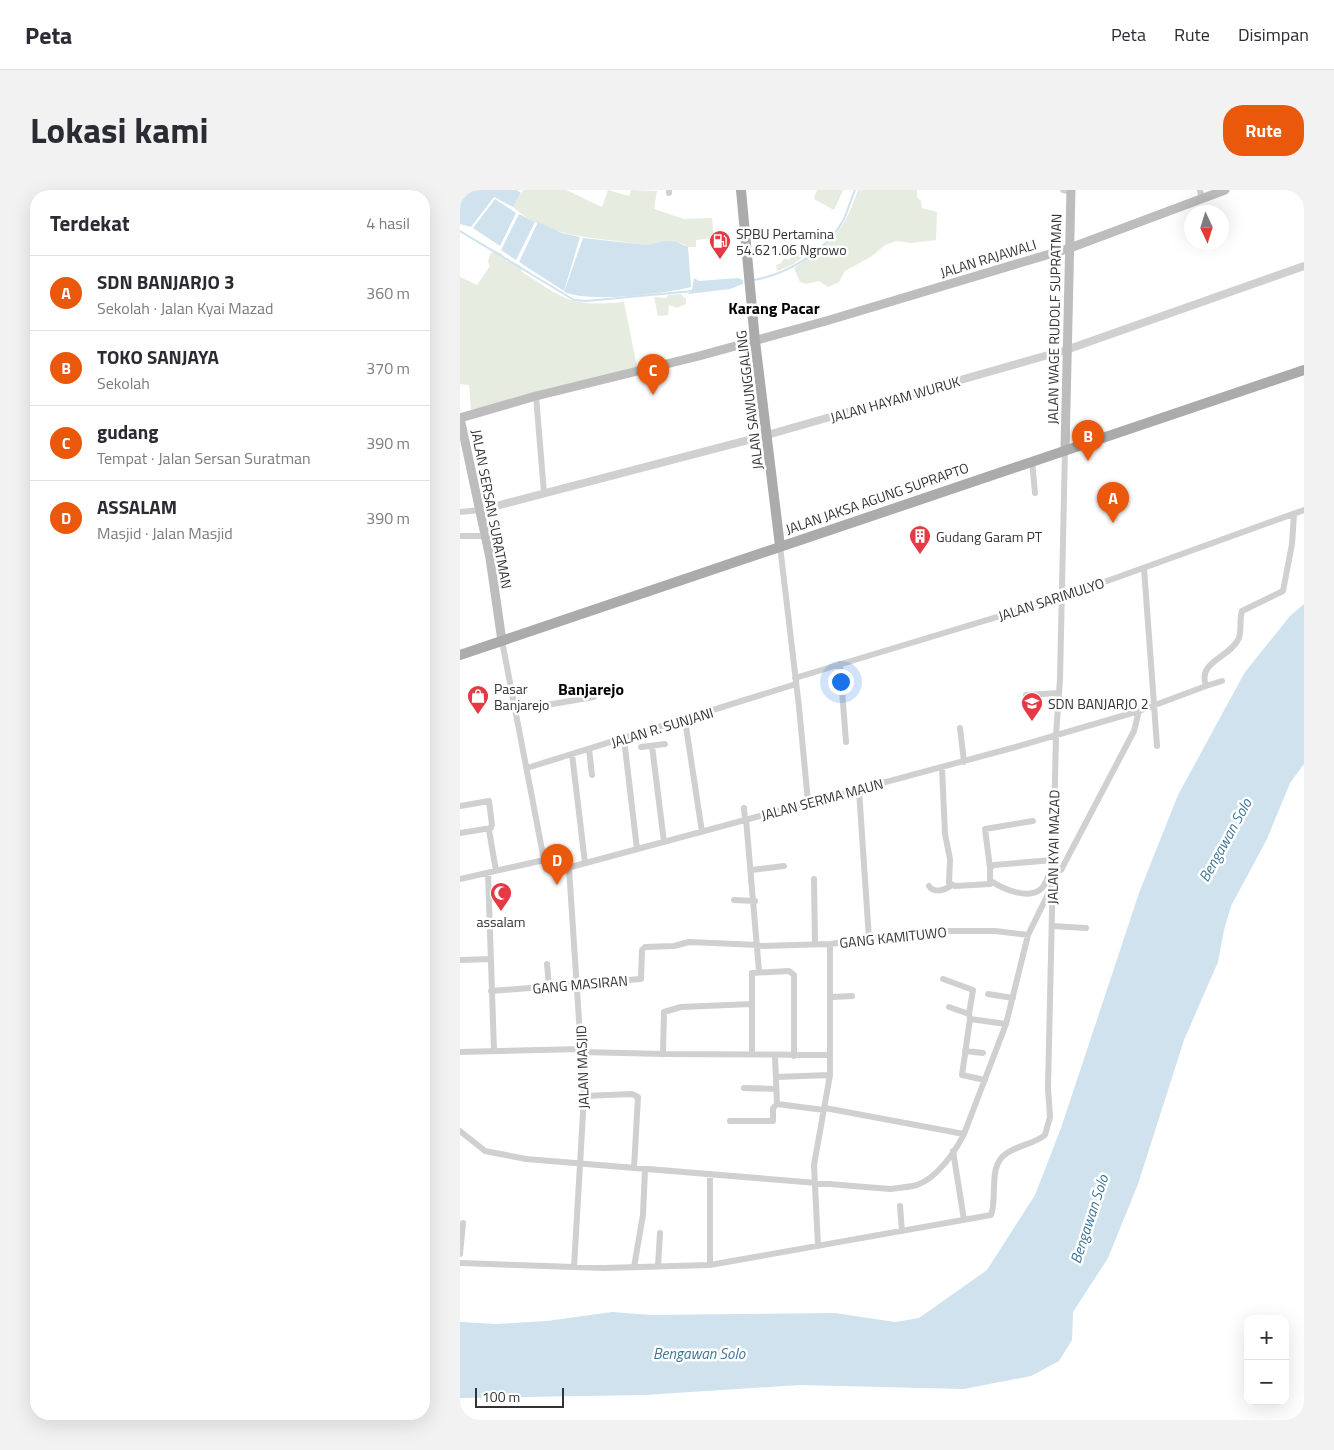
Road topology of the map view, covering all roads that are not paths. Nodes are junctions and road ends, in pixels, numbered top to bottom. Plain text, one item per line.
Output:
1 (741, 190) edge
2 (1225, 190) edge
3 (1068, 191) edge
4 (1201, 194) edge
5 (1070, 248) junction
6 (1304, 266) edge
7 (755, 341) junction
8 (1066, 350) junction
9 (1304, 370) edge
10 (536, 396) junction
11 (460, 418) edge
12 (767, 435) junction
13 (1065, 449) junction
14 (1032, 461) junction
15 (544, 493) junction
16 (1035, 493) dead end
17 (481, 510) junction
18 (1304, 510) edge
19 (460, 512) edge
20 (1294, 514) junction
21 (460, 536) edge
22 (485, 536) junction
23 (780, 546) junction
24 (1144, 568) junction
25 (1060, 598) junction
26 (502, 641) junction
27 (460, 655) edge
28 (840, 664) junction
29 (796, 681) junction
30 (1222, 681) dead end
31 (1206, 686) junction
32 (1059, 693) junction
33 (1026, 695) dead end
34 (594, 697) dead end
35 (1154, 705) junction
36 (516, 710) junction
37 (1138, 711) junction
38 (685, 720) junction
39 (960, 728) dead end
40 (1056, 735) junction
41 (624, 739) junction
42 (846, 742) dead end
43 (665, 744) dead end
44 (652, 746) junction
45 (1157, 746) dead end
46 (641, 747) dead end
47 (589, 749) junction
48 (572, 754) junction
49 (964, 762) junction
50 (528, 768) junction
51 (942, 768) junction
52 (592, 775) dead end
53 (859, 790) junction
54 (808, 802) junction
55 (460, 806) edge
56 (744, 808) dead end
57 (746, 820) junction
58 (1033, 821) dead end
59 (491, 828) junction
60 (702, 832) junction
61 (460, 833) edge
62 (664, 842) junction
63 (637, 849) junction
64 (544, 860) junction
65 (585, 863) junction
66 (1053, 864) junction
67 (784, 866) dead end
68 (569, 868) junction
69 (990, 868) junction
70 (752, 870) junction
71 (496, 871) junction
72 (488, 873) junction
73 (460, 879) edge
74 (814, 879) dead end
75 (991, 881) junction
76 (1054, 883) junction
77 (952, 885) junction
78 (929, 886) dead end
79 (734, 900) dead end
80 (755, 900) junction
81 (1052, 926) junction
82 (1086, 928) dead end
83 (1028, 935) junction
84 (868, 939) junction
85 (815, 943) junction
86 (830, 944) junction
87 (758, 945) junction
88 (491, 959) junction
89 (460, 960) edge
90 (547, 964) dead end
91 (759, 971) junction
92 (943, 979) dead end
93 (578, 984) junction
94 (549, 986) junction
95 (491, 991) junction
96 (988, 994) dead end
97 (852, 996) dead end
98 (832, 997) junction
99 (1013, 998) junction
100 (752, 1004) junction
101 (949, 1007) dead end
102 (969, 1017) junction
103 (1006, 1024) junction
104 (494, 1051) junction
105 (582, 1051) junction
106 (965, 1051) junction
107 (460, 1052) edge
108 (983, 1053) dead end
109 (662, 1054) junction
110 (752, 1054) junction
111 (830, 1055) junction
112 (776, 1056) junction
113 (794, 1056) junction
114 (830, 1075) junction
115 (776, 1077) junction
116 (985, 1080) junction
117 (744, 1088) dead end
118 (776, 1089) junction
119 (584, 1096) junction
120 (777, 1104) junction
121 (825, 1109) junction
122 (730, 1121) dead end
123 (460, 1131) edge
124 (964, 1134) junction
125 (953, 1151) junction
126 (580, 1164) junction
127 (634, 1168) junction
128 (645, 1169) junction
129 (710, 1174) junction
130 (814, 1183) junction
131 (900, 1206) dead end
132 (964, 1220) junction
133 (463, 1223) dead end
134 (902, 1231) junction
135 (660, 1233) dead end
136 (818, 1246) junction
137 (460, 1254) edge
138 (460, 1263) edge
139 (710, 1265) junction
140 (658, 1266) junction
141 (574, 1267) junction
142 (634, 1267) junction

1 - 7 main road, JALAN SAWUNGGALING
2 - 4 main road, JALAN RAJAWALI
3 - 5 main road, JALAN WAGE RUDOLF SUPRATMAN
4 - 5 main road, JALAN RAJAWALI
5 - 7 main road, JALAN RAJAWALI
5 - 8 main road, JALAN WAGE RUDOLF SUPRATMAN
6 - 8 street, JALAN HAYAM WURUK
7 - 10 main road, JALAN SERSAN SURATMAN
7 - 12 main road, JALAN SAWUNGGALING
8 - 12 street, JALAN HAYAM WURUK
8 - 13 main road, JALAN WAGE RUDOLF SUPRATMAN
9 - 13 main road, JALAN JAKSA AGUNG SUPRAPTO
10 - 11 main road, JALAN SERSAN SURATMAN
10 - 15 street
11 - 17 main road, JALAN SERSAN SURATMAN
12 - 15 street, JALAN HAYAM WURUK
12 - 23 main road, JALAN SAWUNGGALING
13 - 14 main road, JALAN JAKSA AGUNG SUPRAPTO
13 - 25 street, JALAN KYAI MAZAD
14 - 16 street
14 - 23 main road, JALAN JAKSA AGUNG SUPRAPTO
15 - 17 street, JALAN HAYAM WURUK
17 - 19 street
17 - 22 main road, JALAN SERSAN SURATMAN
18 - 20 street, JALAN SARIMULYO
20 - 24 street, JALAN SARIMULYO
20 - 31 street
21 - 22 street
22 - 26 main road, JALAN SERSAN SURATMAN
23 - 26 main road, JALAN JAKSA AGUNG SUPRAPTO
23 - 29 street
24 - 25 street, JALAN SARIMULYO
24 - 35 street
25 - 28 street, JALAN SARIMULYO
25 - 32 street, JALAN KYAI MAZAD
26 - 27 main road, JALAN JAKSA AGUNG SUPRAPTO
26 - 36 street
28 - 29 street, JALAN SARIMULYO
28 - 42 street
29 - 38 street, JALAN R. SUNJANI
29 - 54 street
30 - 31 street, JALAN SERMA MAUN
31 - 35 street, JALAN SERMA MAUN
32 - 33 street
32 - 40 street, JALAN KYAI MAZAD
34 - 36 street
35 - 37 street, JALAN SERMA MAUN
35 - 45 street
36 - 50 street
37 - 40 street, JALAN SERMA MAUN
37 - 66 street
38 - 41 street, JALAN R. SUNJANI
38 - 60 street
39 - 49 street
40 - 49 street, JALAN SERMA MAUN
40 - 66 street, JALAN KYAI MAZAD
41 - 47 street, JALAN R. SUNJANI
41 - 63 street
43 - 44 street
44 - 46 street
44 - 62 street
47 - 48 street, JALAN R. SUNJANI
47 - 52 street
48 - 50 street, JALAN R. SUNJANI
48 - 65 street
49 - 51 street, JALAN SERMA MAUN
50 - 64 street
51 - 53 street, JALAN SERMA MAUN
51 - 77 street
53 - 54 street, JALAN SERMA MAUN
53 - 84 street
54 - 57 street, JALAN SERMA MAUN
55 - 59 street
56 - 57 street
57 - 60 street, JALAN SERMA MAUN
57 - 70 street
58 - 69 street
59 - 61 street
59 - 71 street
60 - 62 street, JALAN SERMA MAUN
62 - 63 street, JALAN SERMA MAUN
63 - 65 street, JALAN SERMA MAUN
64 - 68 street, JALAN SERMA MAUN
64 - 71 street
65 - 68 street, JALAN SERMA MAUN
66 - 69 street
66 - 75 street
66 - 76 street, JALAN KYAI MAZAD
67 - 70 street
68 - 93 street, JALAN MASJID
69 - 75 street
70 - 80 street
71 - 72 street
72 - 73 street
72 - 88 street
74 - 85 street
75 - 77 street
76 - 81 street, JALAN KYAI MAZAD
76 - 83 street
77 - 78 street
79 - 80 street
80 - 87 street
81 - 82 street
81 - 132 street, JALAN KYAI MAZAD
83 - 84 street, GANG KAMITUWO
83 - 99 street
84 - 86 street, GANG KAMITUWO
85 - 86 street, GANG KAMITUWO
85 - 87 street, GANG KAMITUWO
86 - 98 street
87 - 91 street
87 - 93 street, GANG MASIRAN
88 - 89 street
88 - 95 street
90 - 94 street
91 - 100 street
91 - 113 street
92 - 102 street
93 - 94 street, GANG MASIRAN
93 - 105 street, JALAN MASJID
94 - 95 street, GANG MASIRAN
95 - 104 street
96 - 99 street
97 - 98 street
98 - 111 street
99 - 103 street
100 - 109 street
100 - 110 street
101 - 102 street
102 - 103 street
102 - 106 street
103 - 116 street
104 - 105 street
104 - 107 street
105 - 109 street
105 - 119 street, JALAN MASJID
106 - 108 street
106 - 116 street
109 - 110 street
110 - 112 street
111 - 113 street
111 - 114 street
112 - 113 street
112 - 115 street
114 - 115 street
114 - 121 street
115 - 118 street
116 - 124 street
117 - 118 street
118 - 120 street
119 - 126 street, JALAN MASJID
119 - 127 street
120 - 121 street
120 - 122 street
121 - 124 street
121 - 130 street
123 - 126 street
124 - 125 street
125 - 130 street
125 - 132 street
126 - 127 street
126 - 141 street, JALAN MASJID
127 - 128 street
128 - 129 street
128 - 142 street
129 - 130 street
129 - 139 street
130 - 136 street
131 - 134 street
132 - 134 street
133 - 137 street
134 - 136 street
135 - 140 street
136 - 139 street
138 - 141 street
139 - 140 street
140 - 142 street
141 - 142 street

